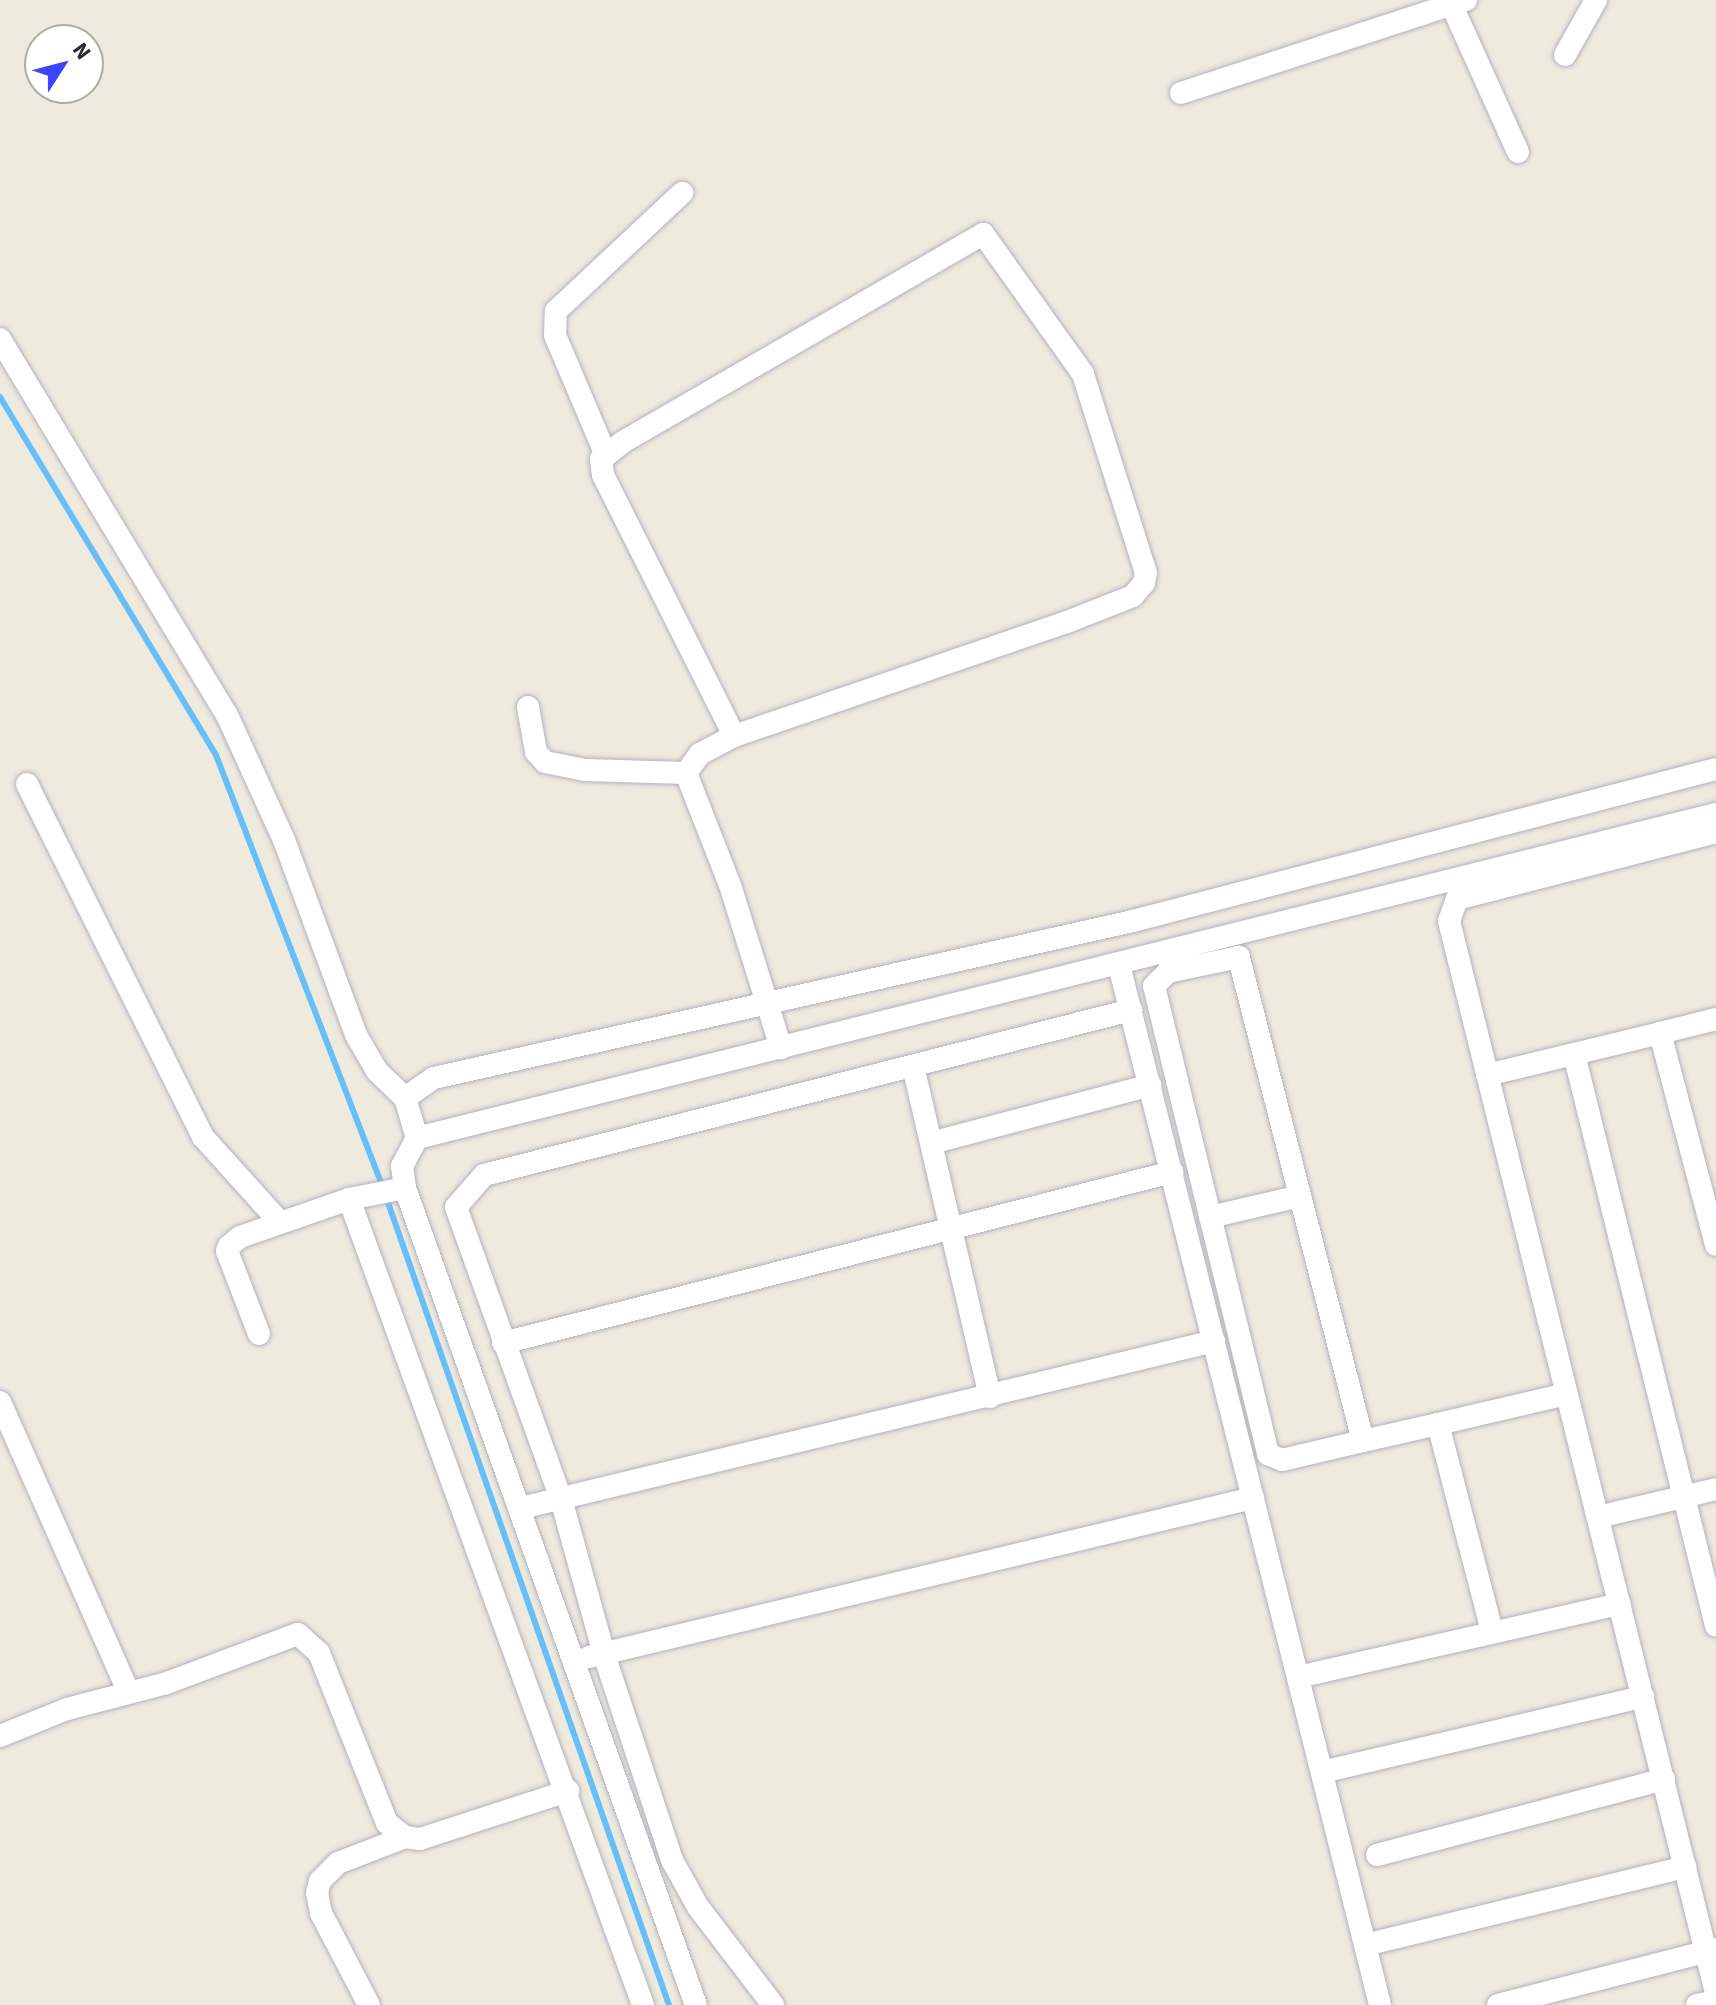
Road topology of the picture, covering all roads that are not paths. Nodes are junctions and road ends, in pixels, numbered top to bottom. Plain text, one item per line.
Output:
1 (1596, 0) edge
2 (1460, 4) edge
3 (1565, 55) dead end
4 (1181, 93) dead end
5 (1518, 152) dead end
6 (682, 193) dead end
7 (0, 339) edge
8 (605, 453) junction
9 (528, 707) dead end
10 (734, 736) junction
11 (1716, 769) edge
12 (686, 773) junction
13 (27, 784) dead end
14 (1716, 814) edge
15 (1716, 832) edge
16 (1486, 882) junction
17 (1119, 965) junction
18 (770, 1002) junction
19 (1131, 1010) junction
20 (1716, 1019) edge
21 (1660, 1033) junction
22 (781, 1048) junction
23 (1574, 1054) junction
24 (913, 1066) junction
25 (1487, 1075) junction
26 (1150, 1085) junction
27 (405, 1098) junction
28 (417, 1138) junction
29 (931, 1143) junction
30 (1172, 1172) junction
31 (398, 1189) junction
32 (1300, 1196) junction
33 (358, 1198) junction
34 (1711, 1202) edge
35 (1210, 1217) junction
36 (279, 1221) junction
37 (951, 1230) junction
38 (1716, 1245) edge
39 (259, 1334) dead end
40 (1214, 1341) junction
41 (503, 1343) junction
42 (1567, 1394) junction
43 (990, 1397) junction
44 (0, 1402) edge
45 (1438, 1424) junction
46 (1363, 1441) junction
47 (1716, 1489) edge
48 (1683, 1495) junction
49 (1253, 1498) junction
50 (561, 1499) junction
51 (521, 1508) junction
52 (1598, 1517) junction
53 (1620, 1604) junction
54 (1716, 1626) edge
55 (1492, 1632) junction
56 (604, 1654) junction
57 (575, 1661) junction
58 (1298, 1677) junction
59 (128, 1691) junction
60 (1643, 1697) junction
61 (0, 1736) edge
62 (1322, 1772) junction
63 (1664, 1779) junction
64 (568, 1791) junction
65 (405, 1837) junction
66 (1377, 1855) dead end
67 (1686, 1867) junction
68 (1365, 1945) junction
69 (1712, 1950) edge
70 (1716, 1993) edge
71 (1716, 2001) edge
72 (369, 2005) edge
73 (643, 2005) edge
74 (696, 2005) edge
75 (773, 2005) edge
76 (1380, 2005) edge
77 (1498, 2005) edge
78 (1697, 2005) edge

1 - 3 street
2 - 4 street
2 - 5 street
6 - 8 street
7 - 27 street
8 - 10 street
8 - 10 street
9 - 12 street
10 - 12 street
11 - 18 street
12 - 18 street
13 - 36 street
14 - 16 street
15 - 16 street
16 - 17 street
16 - 25 street
17 - 19 street
17 - 22 street
18 - 22 street
18 - 27 street
19 - 24 street
19 - 26 street
20 - 21 street
21 - 23 street
21 - 34 street
22 - 28 street
23 - 25 street
23 - 48 street
24 - 29 street
24 - 41 street
25 - 42 street
26 - 29 street
26 - 30 street
27 - 28 street
28 - 31 street
29 - 37 street
30 - 37 street
30 - 40 street
31 - 33 street
31 - 51 street
32 - 35 street
32 - 35 street
32 - 46 street
33 - 36 street
33 - 64 street
34 - 38 street
35 - 46 street
36 - 39 street
37 - 41 street
37 - 43 street
40 - 43 street
40 - 49 street
41 - 50 street
42 - 45 street
42 - 52 street
43 - 50 street
44 - 59 street
45 - 46 street
45 - 55 street
47 - 48 street
48 - 52 street
48 - 54 street
49 - 56 street
49 - 58 street
50 - 51 street
50 - 56 street
51 - 57 street
52 - 53 street
53 - 55 street
53 - 60 street
55 - 58 street
56 - 57 street
56 - 75 street
57 - 74 street
58 - 62 street
59 - 61 street
59 - 65 street
60 - 62 street
60 - 63 street
62 - 68 street
63 - 66 street
63 - 67 street
64 - 65 street
64 - 73 street
65 - 72 street
67 - 68 street
67 - 69 street
68 - 76 street
69 - 70 street
69 - 77 street
71 - 78 street

